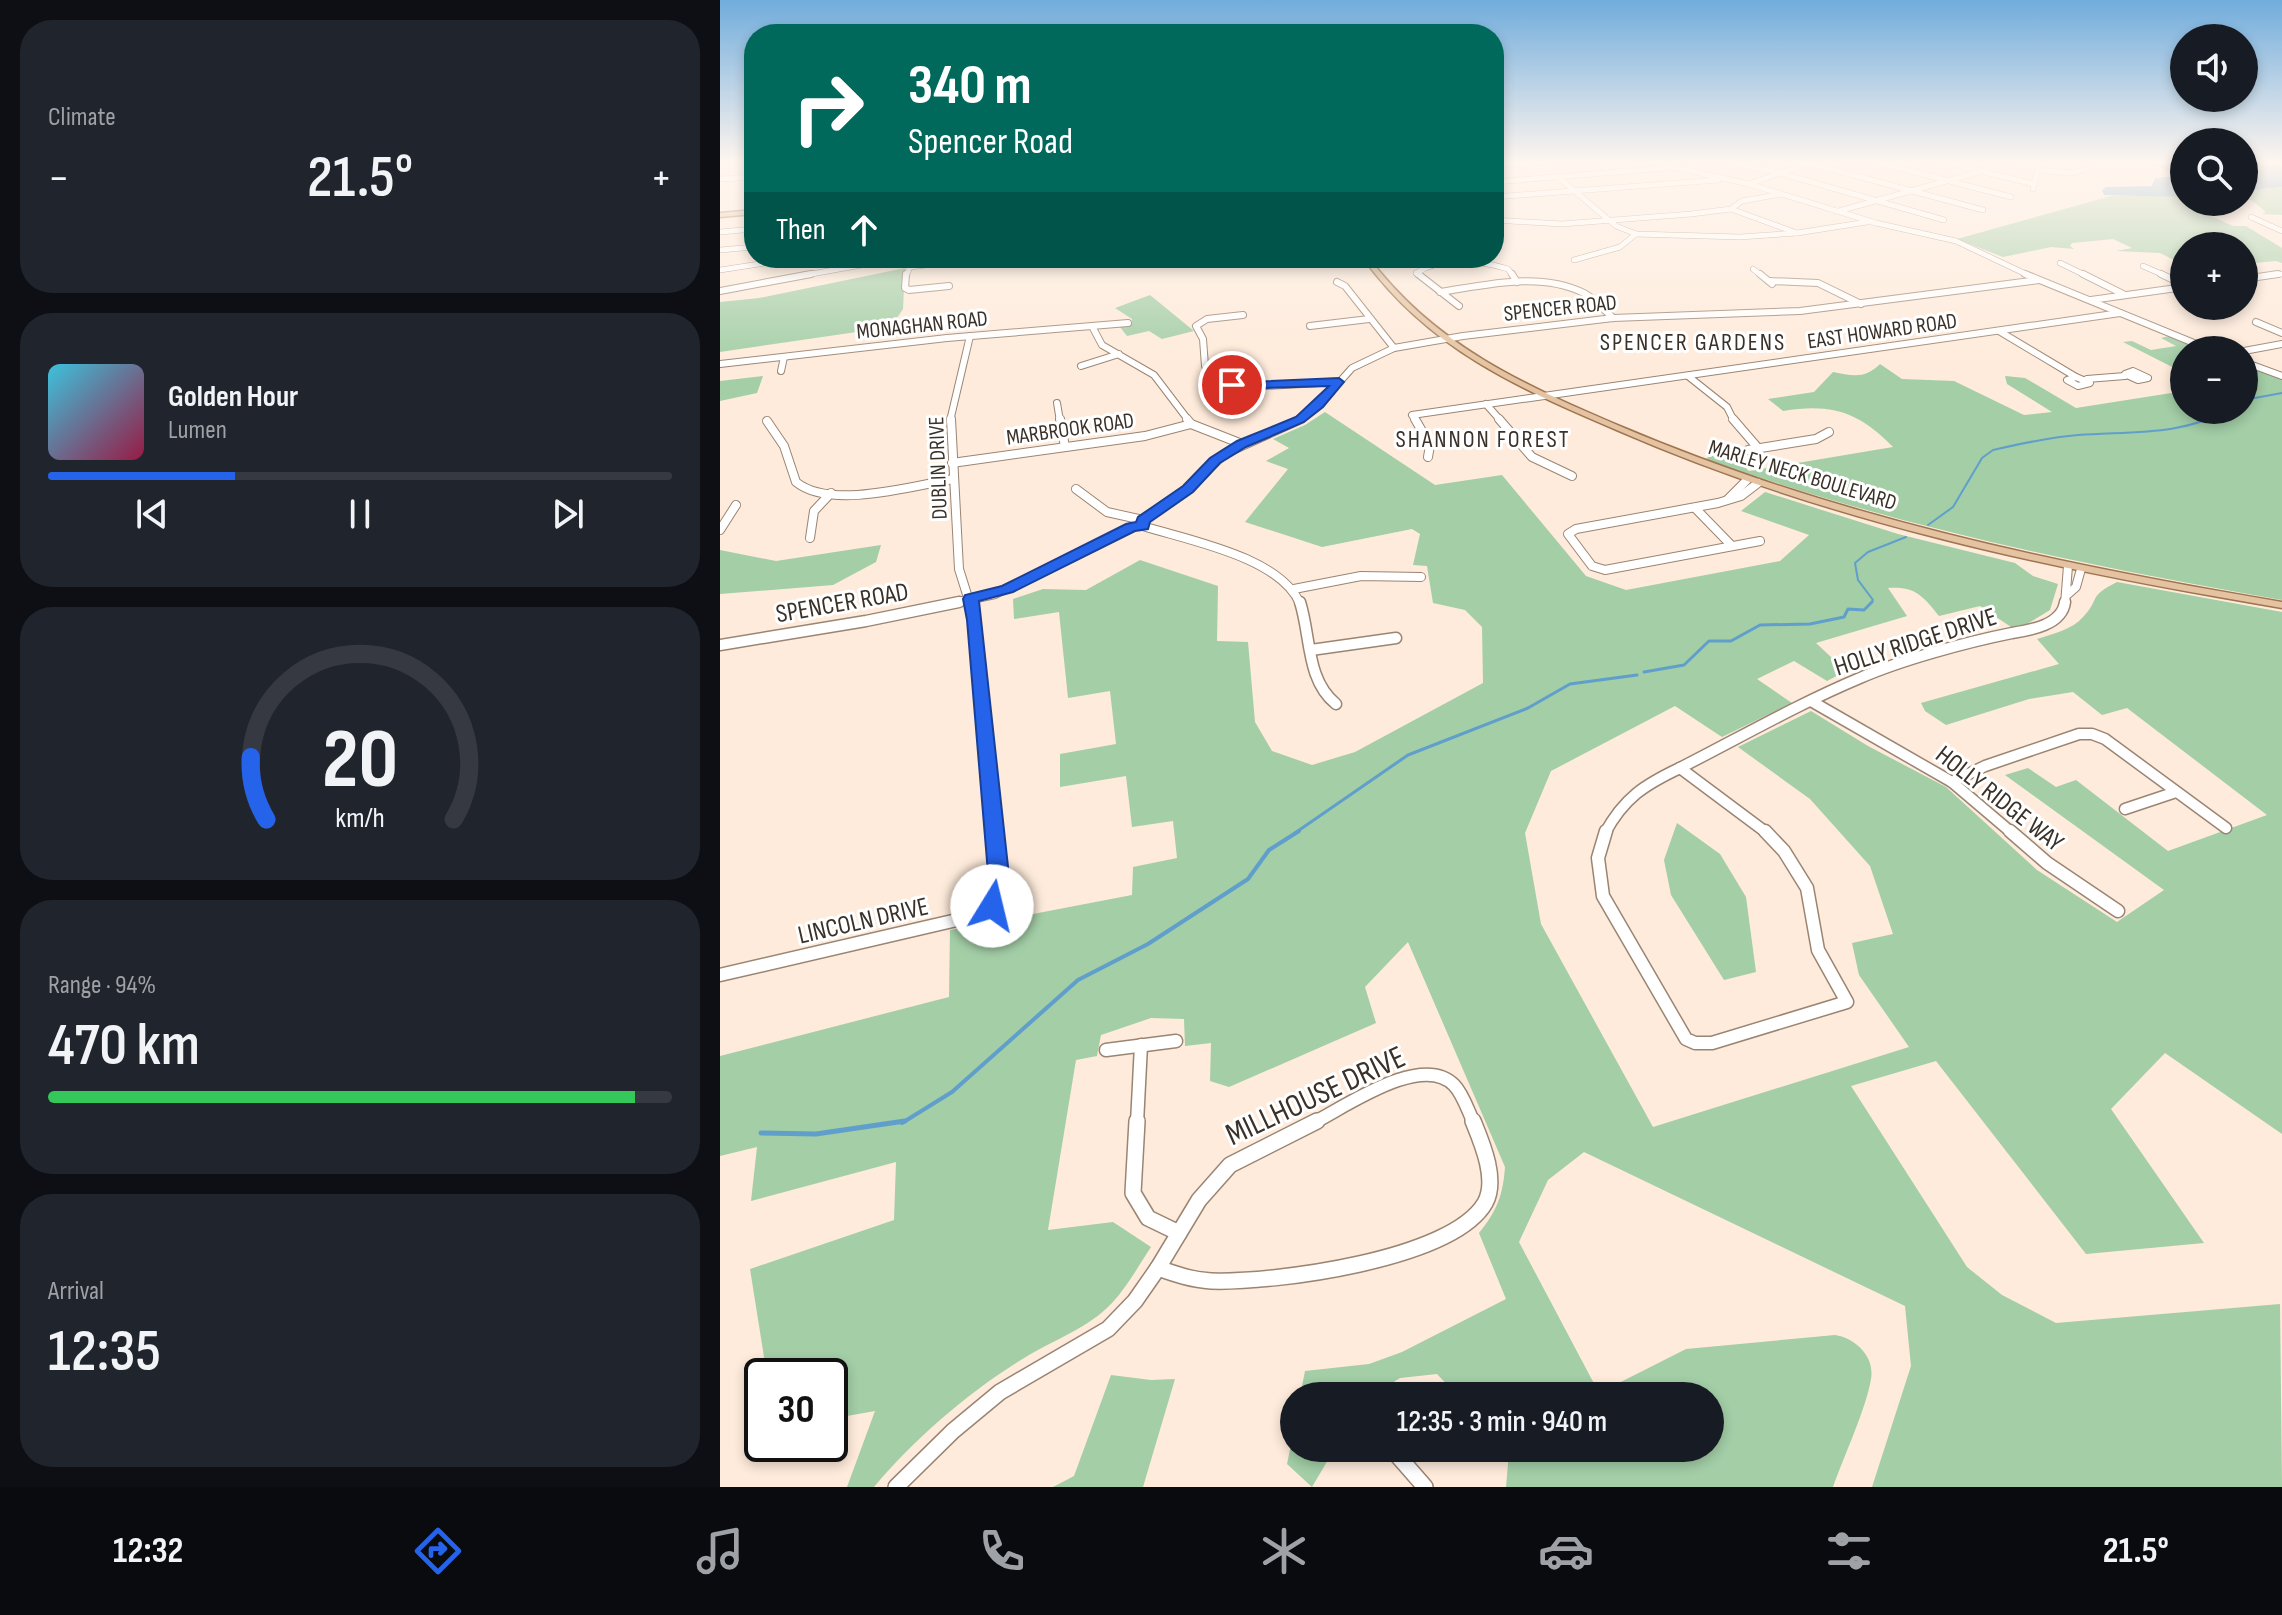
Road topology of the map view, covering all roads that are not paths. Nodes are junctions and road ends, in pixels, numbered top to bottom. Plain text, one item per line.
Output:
1 (1624, 230) edge
2 (1790, 230) edge
3 (1813, 230) edge
4 (1910, 230) edge
5 (1797, 233) junction
6 (1636, 234) junction
7 (744, 248) edge
8 (720, 250) edge
9 (1574, 260) dead end
10 (2060, 263) dead end
11 (744, 266) edge
12 (2143, 266) dead end
13 (846, 268) edge
14 (909, 268) edge
15 (1374, 268) edge
16 (1427, 268) edge
17 (1503, 268) edge
18 (1753, 269) dead end
19 (720, 270) edge
20 (2282, 274) edge
21 (2258, 277) edge
22 (2170, 279) edge
23 (2039, 280) junction
24 (1337, 282) dead end
25 (1517, 282) junction
26 (949, 286) dead end
27 (2170, 288) edge
28 (720, 291) edge
29 (1440, 292) junction
30 (2125, 295) junction
31 (2088, 300) junction
32 (1861, 304) junction
33 (1459, 306) dead end
34 (2120, 313) junction
35 (1243, 315) dead end
36 (1613, 318) junction
37 (1369, 319) junction
38 (2256, 322) dead end
39 (1128, 323) dead end
40 (1310, 326) dead end
41 (1093, 328) junction
42 (1999, 331) junction
43 (2282, 333) edge
44 (970, 336) junction
45 (2177, 336) edge
46 (1447, 338) junction
47 (2282, 344) edge
48 (1394, 348) junction
49 (2258, 348) edge
50 (1119, 354) junction
51 (784, 357) junction
52 (720, 364) edge
53 (1081, 366) dead end
54 (2258, 367) edge
55 (781, 371) dead end
56 (1688, 376) junction
57 (2125, 376) dead end
58 (2282, 376) edge
59 (1339, 382) junction
60 (1547, 397) junction
61 (1057, 403) dead end
62 (1486, 404) junction
63 (767, 421) dead end
64 (1191, 424) junction
65 (1829, 432) dead end
66 (1242, 444) junction
67 (1065, 447) junction
68 (1758, 448) junction
69 (1748, 450) dead end
70 (1428, 457) dead end
71 (952, 463) junction
72 (1572, 476) dead end
73 (953, 479) junction
74 (1747, 480) junction
75 (1758, 483) junction
76 (1076, 489) dead end
77 (831, 493) junction
78 (1728, 499) junction
79 (736, 505) dead end
80 (1695, 508) junction
81 (1143, 523) junction
82 (1131, 524) junction
83 (720, 530) edge
84 (810, 538) dead end
85 (1760, 541) dead end
86 (1732, 546) junction
87 (2068, 566) junction
88 (2081, 569) junction
89 (1421, 577) dead end
90 (1294, 589) junction
91 (2068, 594) junction
92 (971, 599) junction
93 (2282, 605) edge
94 (1396, 638) dead end
95 (720, 645) edge
96 (1311, 650) junction
97 (1811, 701) junction
98 (1336, 704) dead end
99 (1679, 767) junction
100 (1952, 782) junction
101 (2176, 792) junction
102 (2125, 809) dead end
103 (2226, 828) dead end
104 (2118, 911) dead end
105 (720, 975) edge
106 (1176, 1041) dead end
107 (1141, 1045) junction
108 (1106, 1050) dead end
109 (1179, 1233) junction
110 (1157, 1268) junction
111 (1403, 1462) edge
112 (896, 1487) edge
113 (1425, 1487) edge

1 - 6 street
2 - 5 street
3 - 5 street
4 - 23 street
5 - 6 street
6 - 9 street
7 - 8 street
10 - 30 street
11 - 19 street
12 - 22 street
13 - 28 street
14 - 26 street
15 - 46 main road, MARLEY NECK BOULEVARD
16 - 29 street
17 - 25 street
18 - 32 street
20 - 21 street
23 - 31 street
23 - 32 street, SPENCER ROAD
24 - 37 street
25 - 29 street
25 - 36 street
27 - 30 street
29 - 33 street
30 - 31 street
31 - 34 street
32 - 36 street, SPENCER ROAD
34 - 42 street, EAST HOWARD ROAD
34 - 45 street
35 - 59 street
36 - 46 street, SPENCER ROAD
37 - 40 street
37 - 48 street
38 - 43 street
39 - 41 street, MONAGHAN ROAD
41 - 44 street, MONAGHAN ROAD
41 - 50 street
42 - 56 street, EAST HOWARD ROAD
42 - 57 street
44 - 51 street, MONAGHAN ROAD
44 - 71 street, DUBLIN DRIVE
46 - 48 street, SPENCER ROAD
46 - 60 main road, MARLEY NECK BOULEVARD
47 - 49 street
48 - 59 street, SPENCER ROAD
50 - 53 street
50 - 64 street
51 - 52 street, MONAGHAN ROAD
51 - 55 street
54 - 58 street
56 - 60 street, EAST HOWARD ROAD
56 - 68 street
59 - 66 street, SPENCER ROAD
60 - 62 street, EAST HOWARD ROAD
60 - 74 main road, MARLEY NECK BOULEVARD
61 - 67 street
62 - 70 street, EAST HOWARD ROAD
62 - 72 street
63 - 77 street
64 - 66 street
64 - 67 street, MARBROOK ROAD
65 - 68 street
66 - 81 street, SPENCER ROAD
67 - 71 street, MARBROOK ROAD
68 - 69 street
71 - 73 street, DUBLIN DRIVE
73 - 77 street
73 - 92 street, DUBLIN DRIVE
74 - 75 main road, MARLEY NECK BOULEVARD
74 - 78 street
75 - 78 street
75 - 87 main road, MARLEY NECK BOULEVARD
76 - 82 street
77 - 84 street
78 - 80 street
79 - 83 street
80 - 86 street
80 - 86 street
81 - 82 street
81 - 90 street
82 - 92 street, SPENCER ROAD
85 - 86 street
87 - 88 main road, MARLEY NECK BOULEVARD
87 - 91 street
88 - 91 street, HOLLY RIDGE DRIVE
88 - 93 main road, MARLEY NECK BOULEVARD
89 - 90 street
90 - 96 street
91 - 97 street, HOLLY RIDGE DRIVE
92 - 95 street, SPENCER ROAD
92 - 105 street, LINCOLN DRIVE
94 - 96 street
96 - 98 street
97 - 99 street, HOLLY RIDGE DRIVE
97 - 100 street, HOLLY RIDGE WAY
99 - 99 street, HOLLY RIDGE DRIVE
100 - 101 street
100 - 104 street, HOLLY RIDGE WAY
101 - 102 street
101 - 103 street
106 - 107 street
107 - 108 street
107 - 109 street
109 - 110 street, MILLHOUSE DRIVE
109 - 110 street, MILLHOUSE DRIVE
110 - 112 street, MILLHOUSE DRIVE
111 - 113 street

